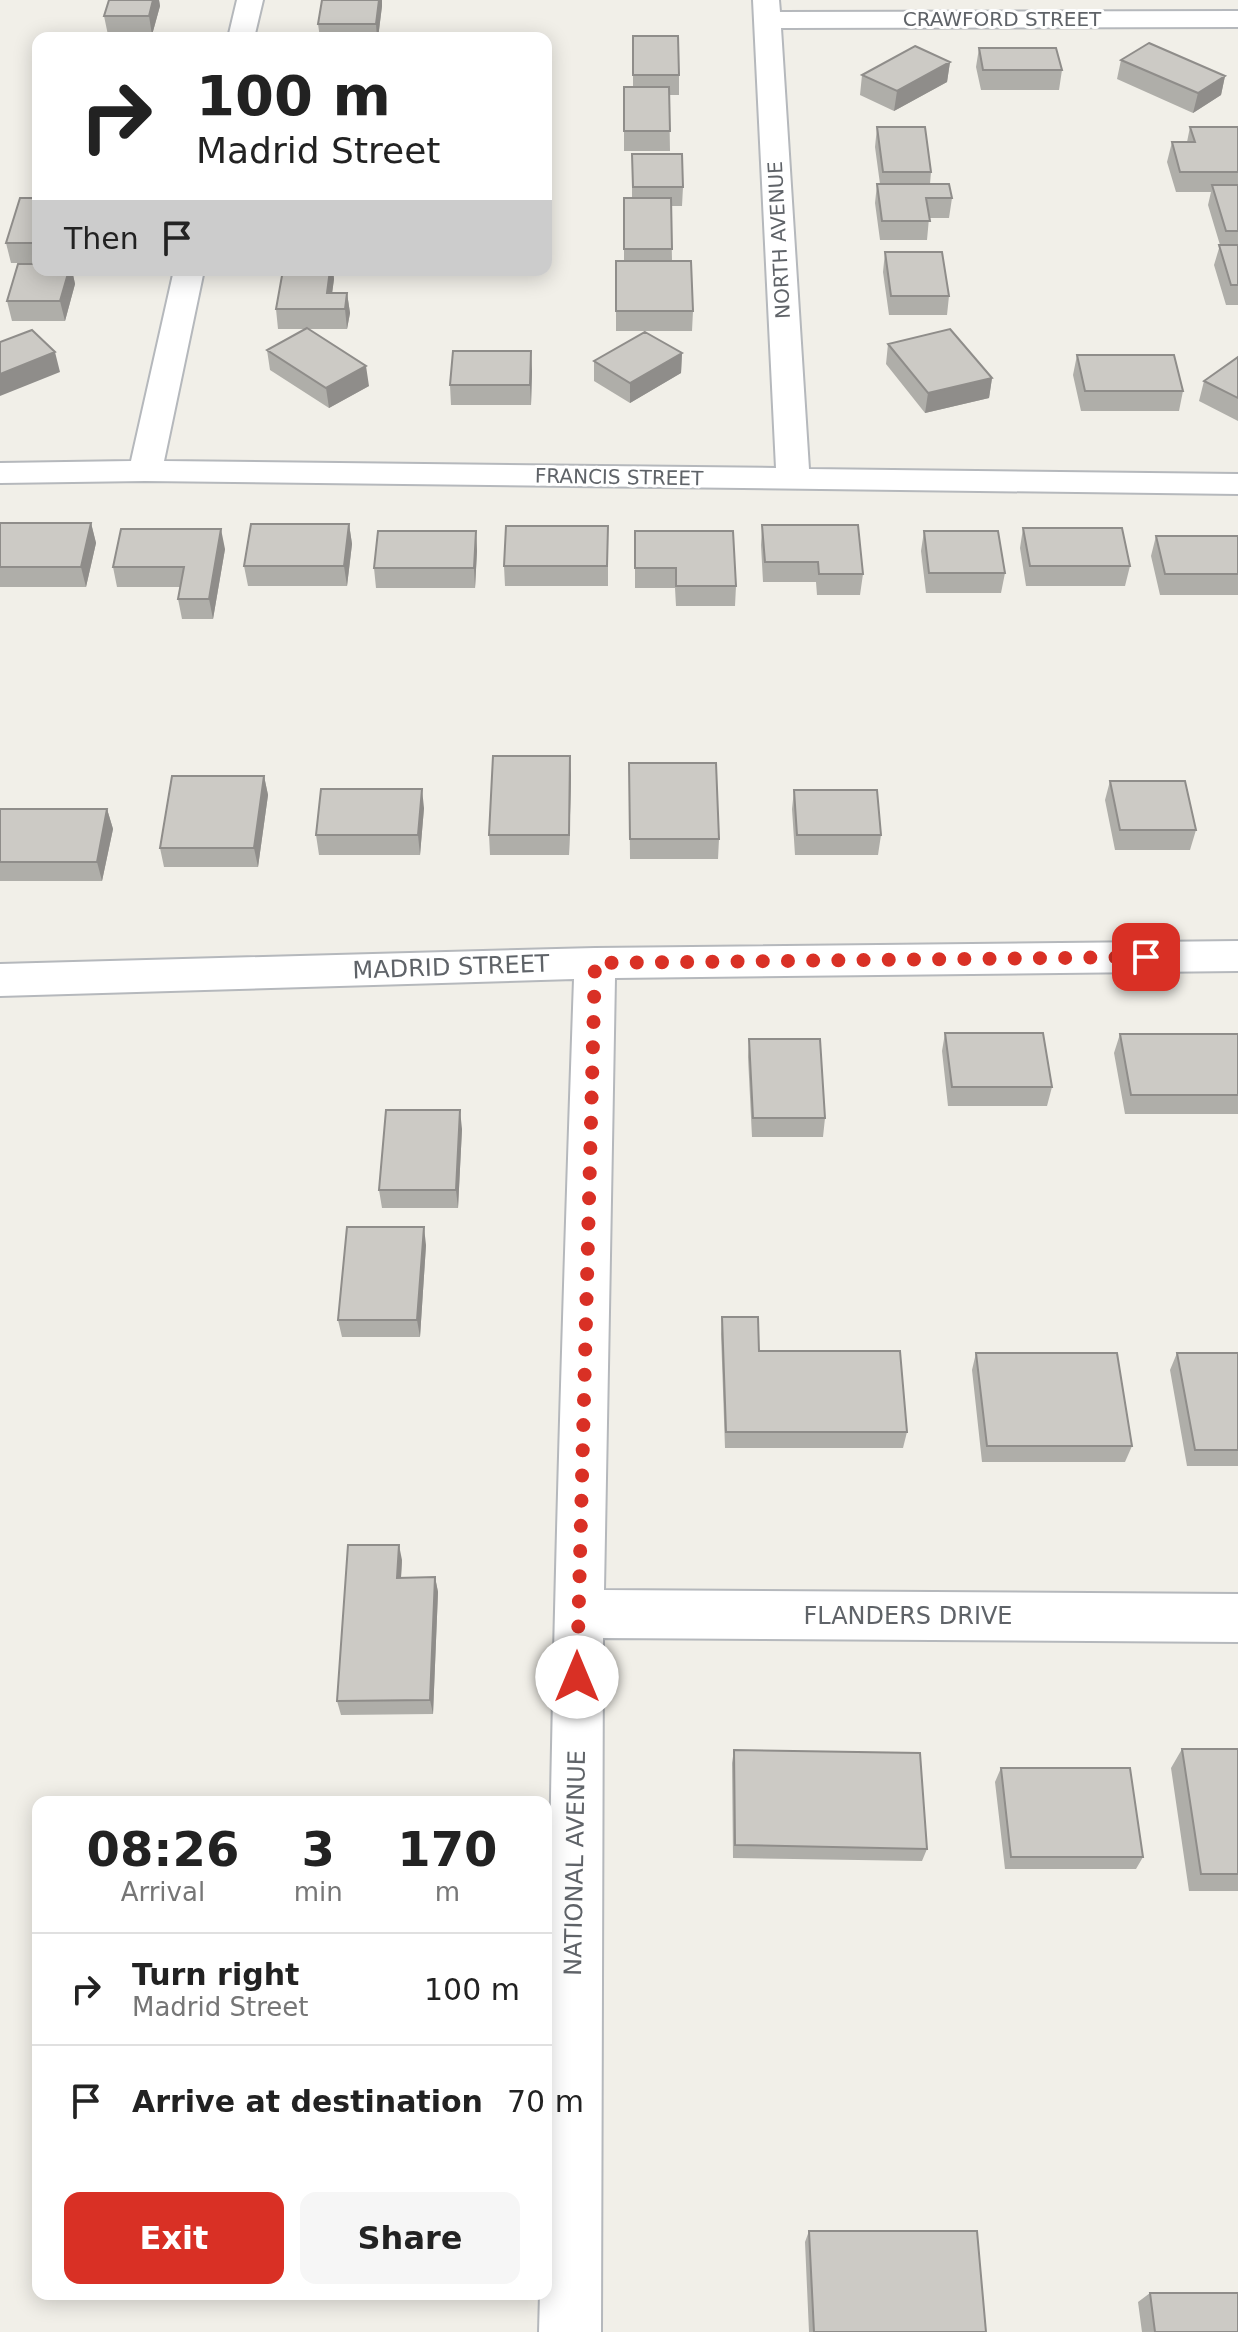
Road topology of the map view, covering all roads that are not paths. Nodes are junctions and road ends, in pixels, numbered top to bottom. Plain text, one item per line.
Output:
1 (250, 0) edge
2 (766, 10) edge
3 (1238, 19) edge
4 (242, 32) edge
5 (188, 276) edge
6 (145, 471) junction
7 (0, 473) edge
8 (793, 480) junction
9 (1238, 484) edge
10 (1238, 956) edge
11 (595, 963) junction
12 (0, 980) edge
13 (578, 1614) junction
14 (1238, 1618) edge
15 (570, 2332) edge

1 - 4 street
2 - 3 street, CRAWFORD STREET
2 - 8 street, NORTH AVENUE
5 - 6 street
6 - 7 street, FRANCIS STREET
6 - 8 street, FRANCIS STREET
8 - 9 street, FRANCIS STREET
10 - 11 street, MADRID STREET
11 - 12 street, MADRID STREET
11 - 13 street, NATIONAL AVENUE
13 - 14 street, FLANDERS DRIVE
13 - 15 street, NATIONAL AVENUE

